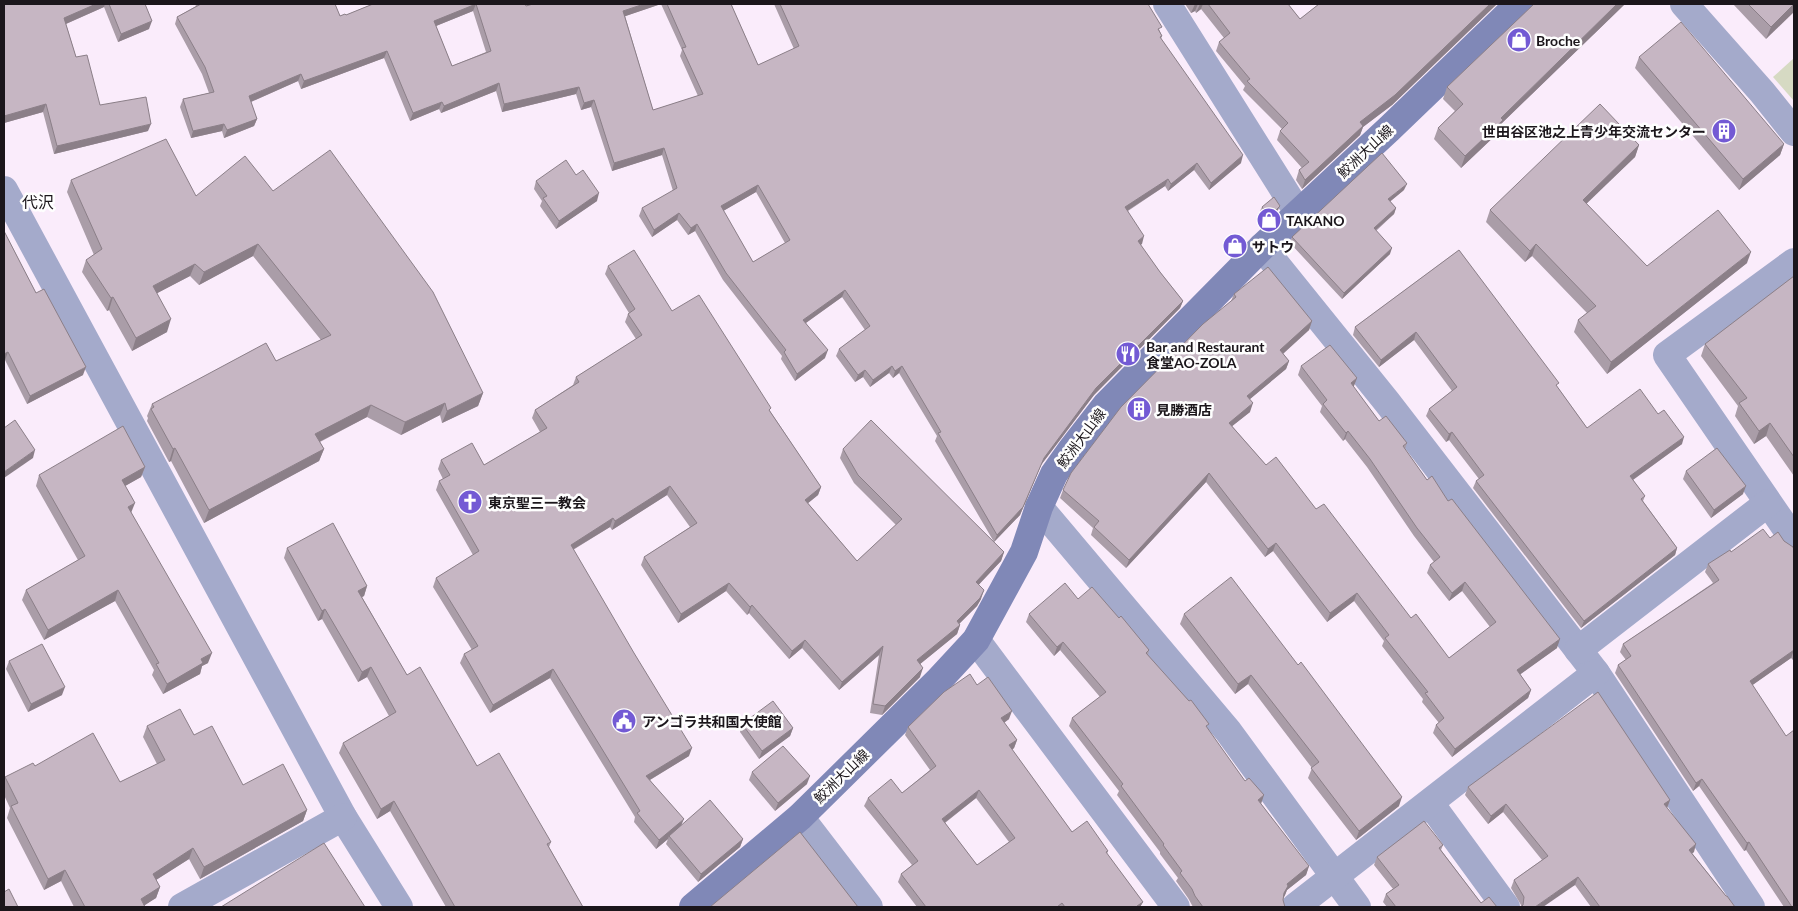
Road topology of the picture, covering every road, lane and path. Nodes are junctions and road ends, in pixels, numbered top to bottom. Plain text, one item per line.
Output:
1 (1167, 4) edge
2 (1519, 4) edge
3 (1684, 4) edge
4 (1794, 132) edge
5 (4, 190) edge
6 (1299, 214) junction
7 (1262, 247) junction
8 (1794, 262) edge
9 (1768, 503) junction
10 (1039, 507) junction
11 (1794, 540) edge
12 (976, 640) junction
13 (1578, 650) junction
14 (1596, 673) junction
15 (1430, 803) junction
16 (800, 816) junction
17 (343, 817) junction
18 (1335, 876) junction
19 (182, 907) edge
20 (399, 907) edge
21 (693, 907) edge
22 (869, 907) edge
23 (1176, 907) edge
24 (1295, 907) edge
25 (1357, 907) edge
26 (1506, 907) edge
27 (1752, 907) edge

1 - 6 street
2 - 6 main road, 鮫洲大山線
3 - 4 street
5 - 17 street
6 - 7 main road, 鮫洲大山線
7 - 10 main road, 鮫洲大山線
7 - 13 street
8 - 9 street
9 - 11 street
9 - 13 street
10 - 12 main road, 鮫洲大山線
10 - 18 street
12 - 16 main road, 鮫洲大山線
12 - 23 street
13 - 14 street
14 - 15 street
14 - 27 street
15 - 18 street
15 - 26 street
16 - 21 main road, 鮫洲大山線
16 - 22 street
17 - 19 street
17 - 20 street
18 - 24 street
18 - 25 street

